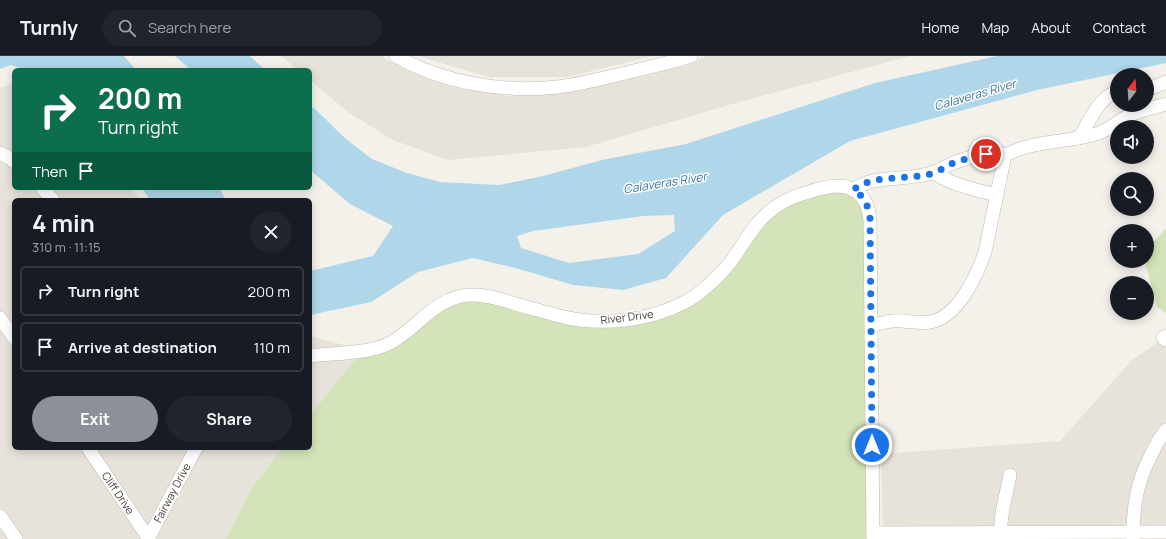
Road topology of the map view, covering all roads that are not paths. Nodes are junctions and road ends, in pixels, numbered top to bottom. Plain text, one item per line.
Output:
1 (396, 56) edge
2 (691, 56) edge
3 (1166, 82) edge
4 (1154, 87) edge
5 (1110, 95) edge
6 (1166, 104) edge
7 (1079, 138) junction
8 (0, 153) edge
9 (1004, 156) junction
10 (12, 160) edge
11 (934, 173) junction
12 (44, 190) edge
13 (857, 192) junction
14 (997, 195) junction
15 (51, 198) edge
16 (0, 318) edge
17 (878, 324) dead end
18 (12, 335) edge
19 (312, 356) edge
20 (1166, 430) edge
21 (89, 450) edge
22 (195, 450) edge
23 (1010, 475) dead end
24 (0, 516) edge
25 (1166, 532) edge
26 (1133, 535) edge
27 (872, 536) edge
28 (1001, 536) edge
29 (16, 539) edge
30 (149, 539) edge

1 - 2 street
3 - 4 street
5 - 7 street
6 - 7 street
7 - 9 street
8 - 10 street
9 - 11 street
9 - 14 street
11 - 13 street
11 - 14 street
12 - 15 street
13 - 19 street, River Drive
13 - 27 street
14 - 17 street
16 - 18 street
20 - 26 street
21 - 30 street, Cliff Drive
22 - 30 street, Fairway Drive
23 - 28 street
24 - 29 street
25 - 26 street
26 - 28 street
27 - 28 street

